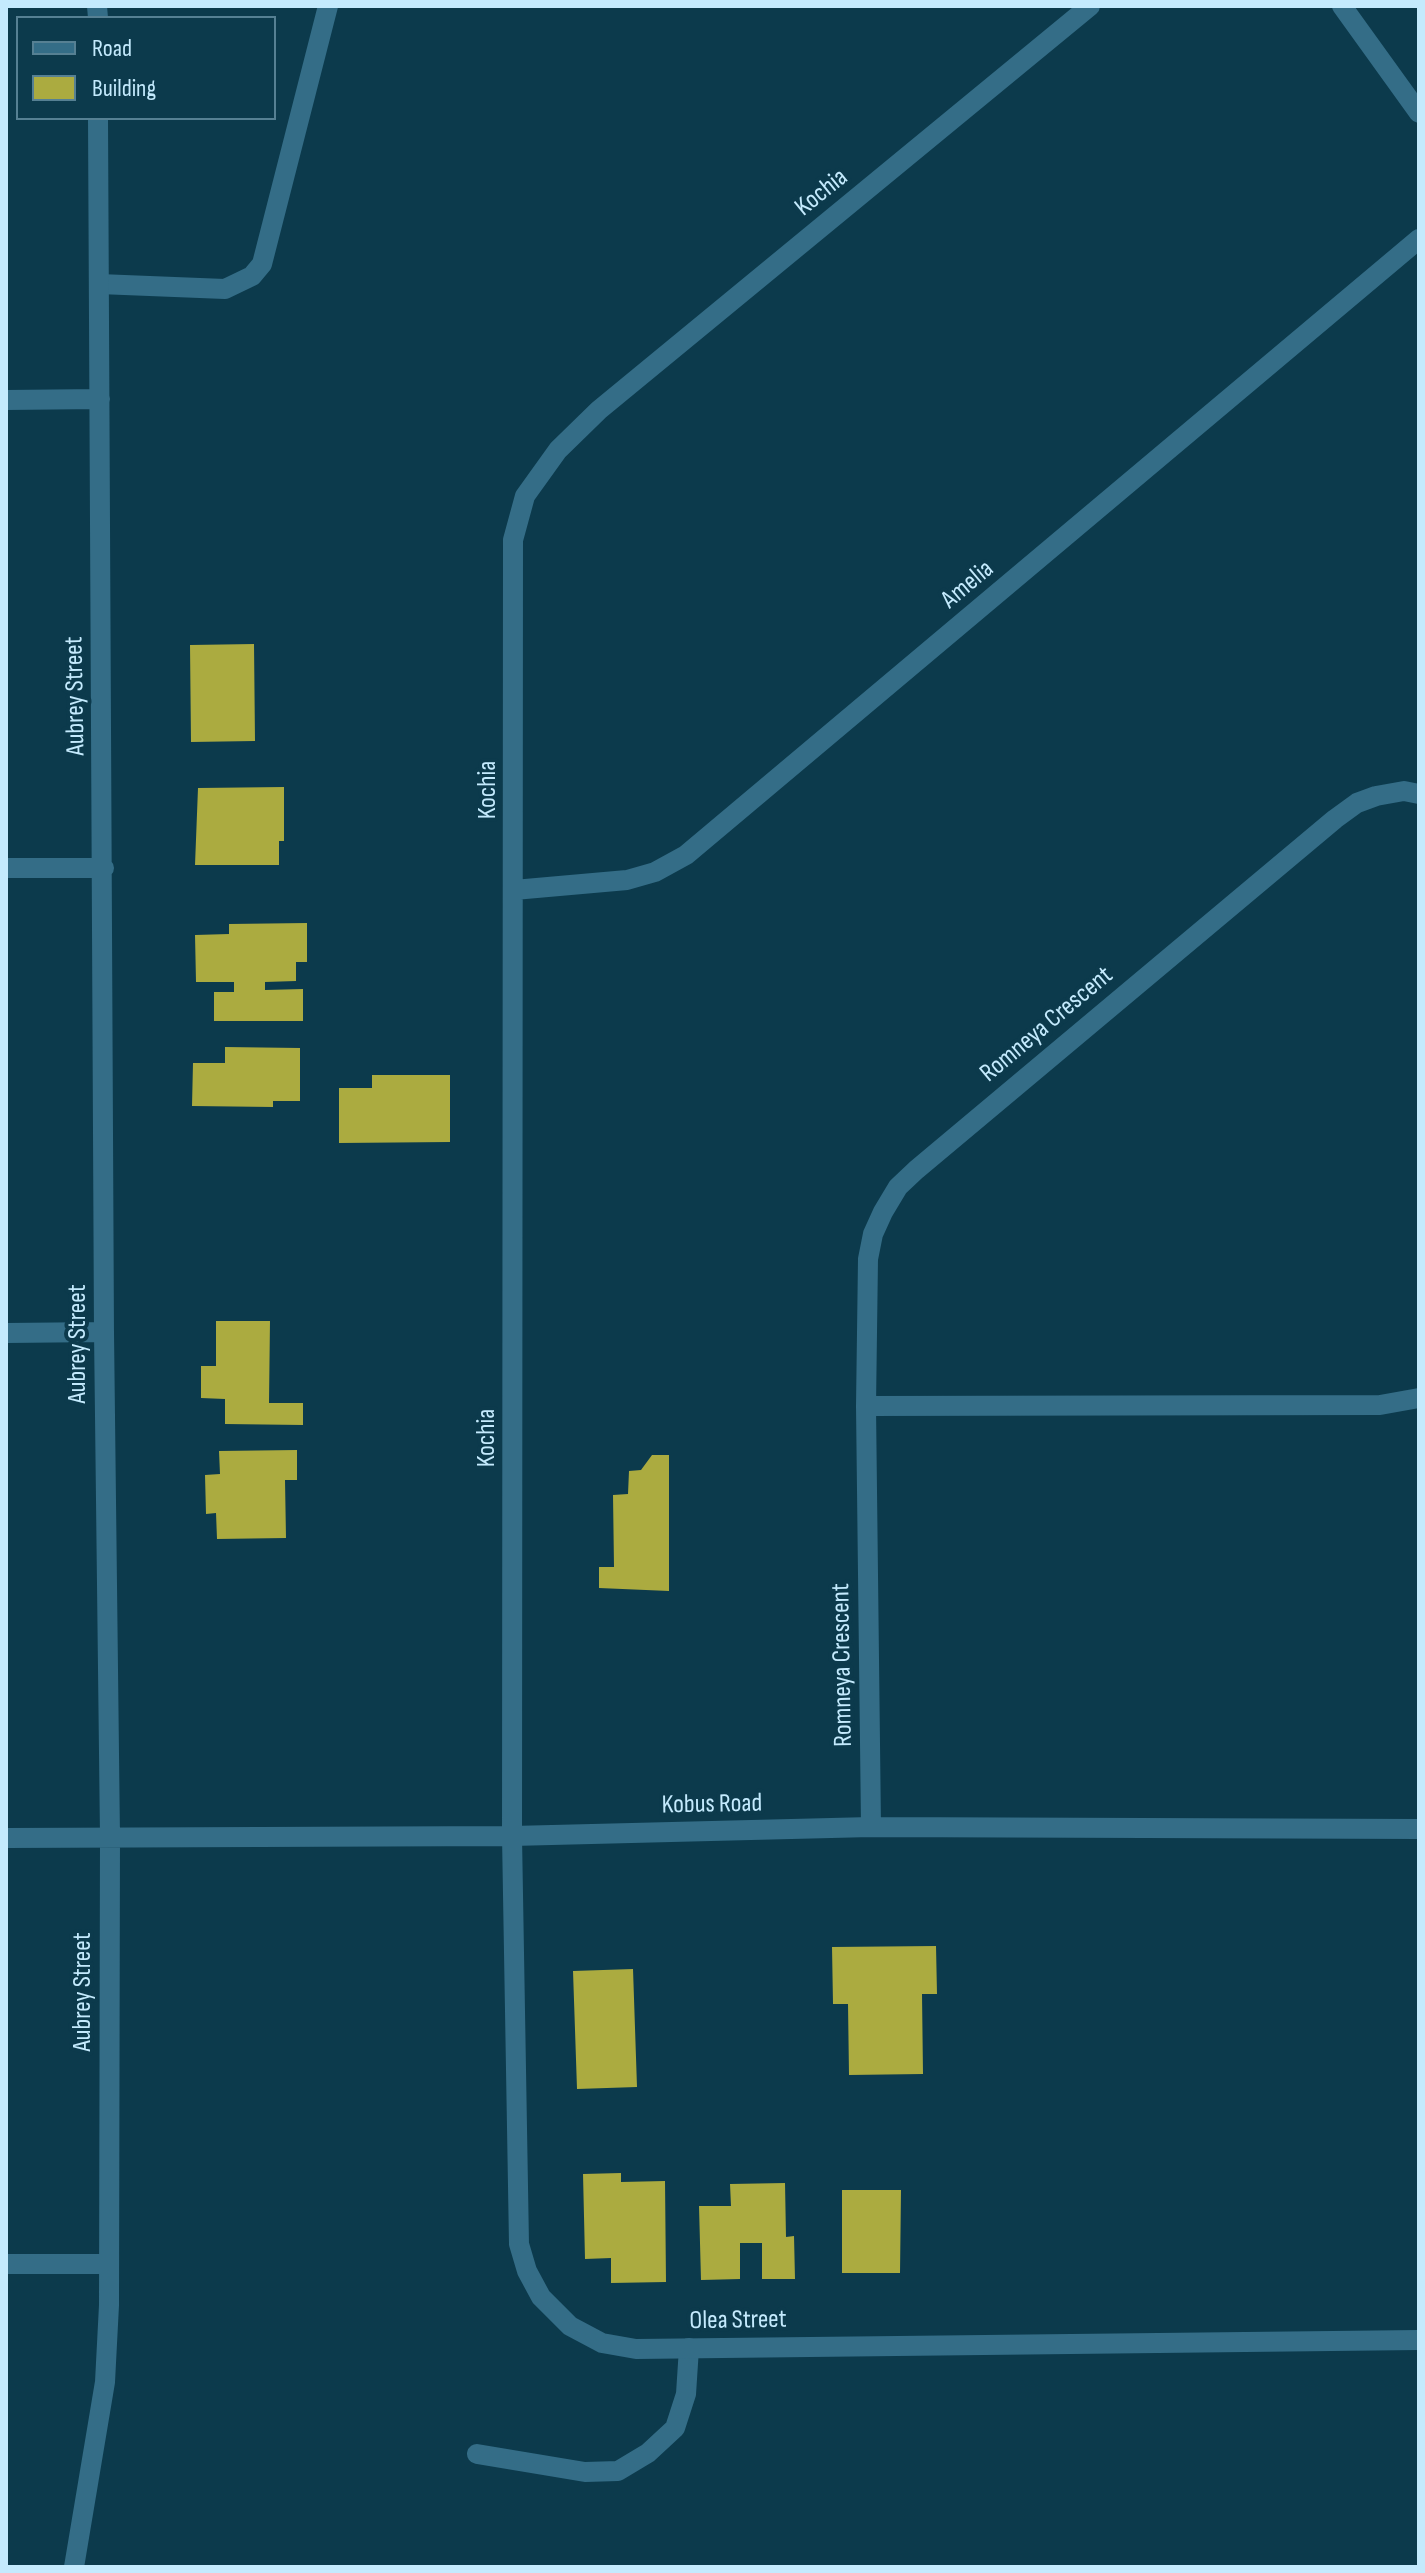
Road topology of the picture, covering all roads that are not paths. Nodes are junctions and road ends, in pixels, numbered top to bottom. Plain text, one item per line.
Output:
1 (328, 6) edge
2 (1090, 6) edge
3 (1342, 6) edge
4 (1419, 113) edge
5 (98, 120) edge
6 (1419, 239) edge
7 (99, 284) junction
8 (100, 399) junction
9 (6, 400) edge
10 (1419, 794) edge
11 (6, 868) edge
12 (104, 868) junction
13 (514, 890) junction
14 (104, 1332) junction
15 (6, 1333) edge
16 (1419, 1398) edge
17 (866, 1406) junction
18 (871, 1827) junction
19 (1419, 1829) edge
20 (512, 1836) junction
21 (110, 1837) junction
22 (6, 1838) edge
23 (6, 2264) edge
24 (109, 2264) junction
25 (1419, 2340) edge
26 (689, 2348) junction
27 (477, 2454) dead end
28 (74, 2567) edge

1 - 7 street
2 - 13 street, Kochia
3 - 4 street
5 - 7 street, Aubrey Street
6 - 13 street, Amelia
7 - 8 street, Aubrey Street
8 - 9 street
8 - 12 street, Aubrey Street
10 - 17 street, Romneya Crescent
11 - 12 street
12 - 14 street, Aubrey Street
13 - 20 street, Kochia
14 - 15 street
14 - 21 street, Aubrey Street
16 - 17 street
17 - 18 street, Romneya Crescent
18 - 19 street, Kobus Road
18 - 20 street, Kobus Road
20 - 21 street, Kobus Road
20 - 26 street, Olea Street
21 - 22 street, Kobus Road
21 - 24 street, Aubrey Street
23 - 24 street
24 - 28 street, Aubrey Street
25 - 26 street, Olea Street
26 - 27 street

